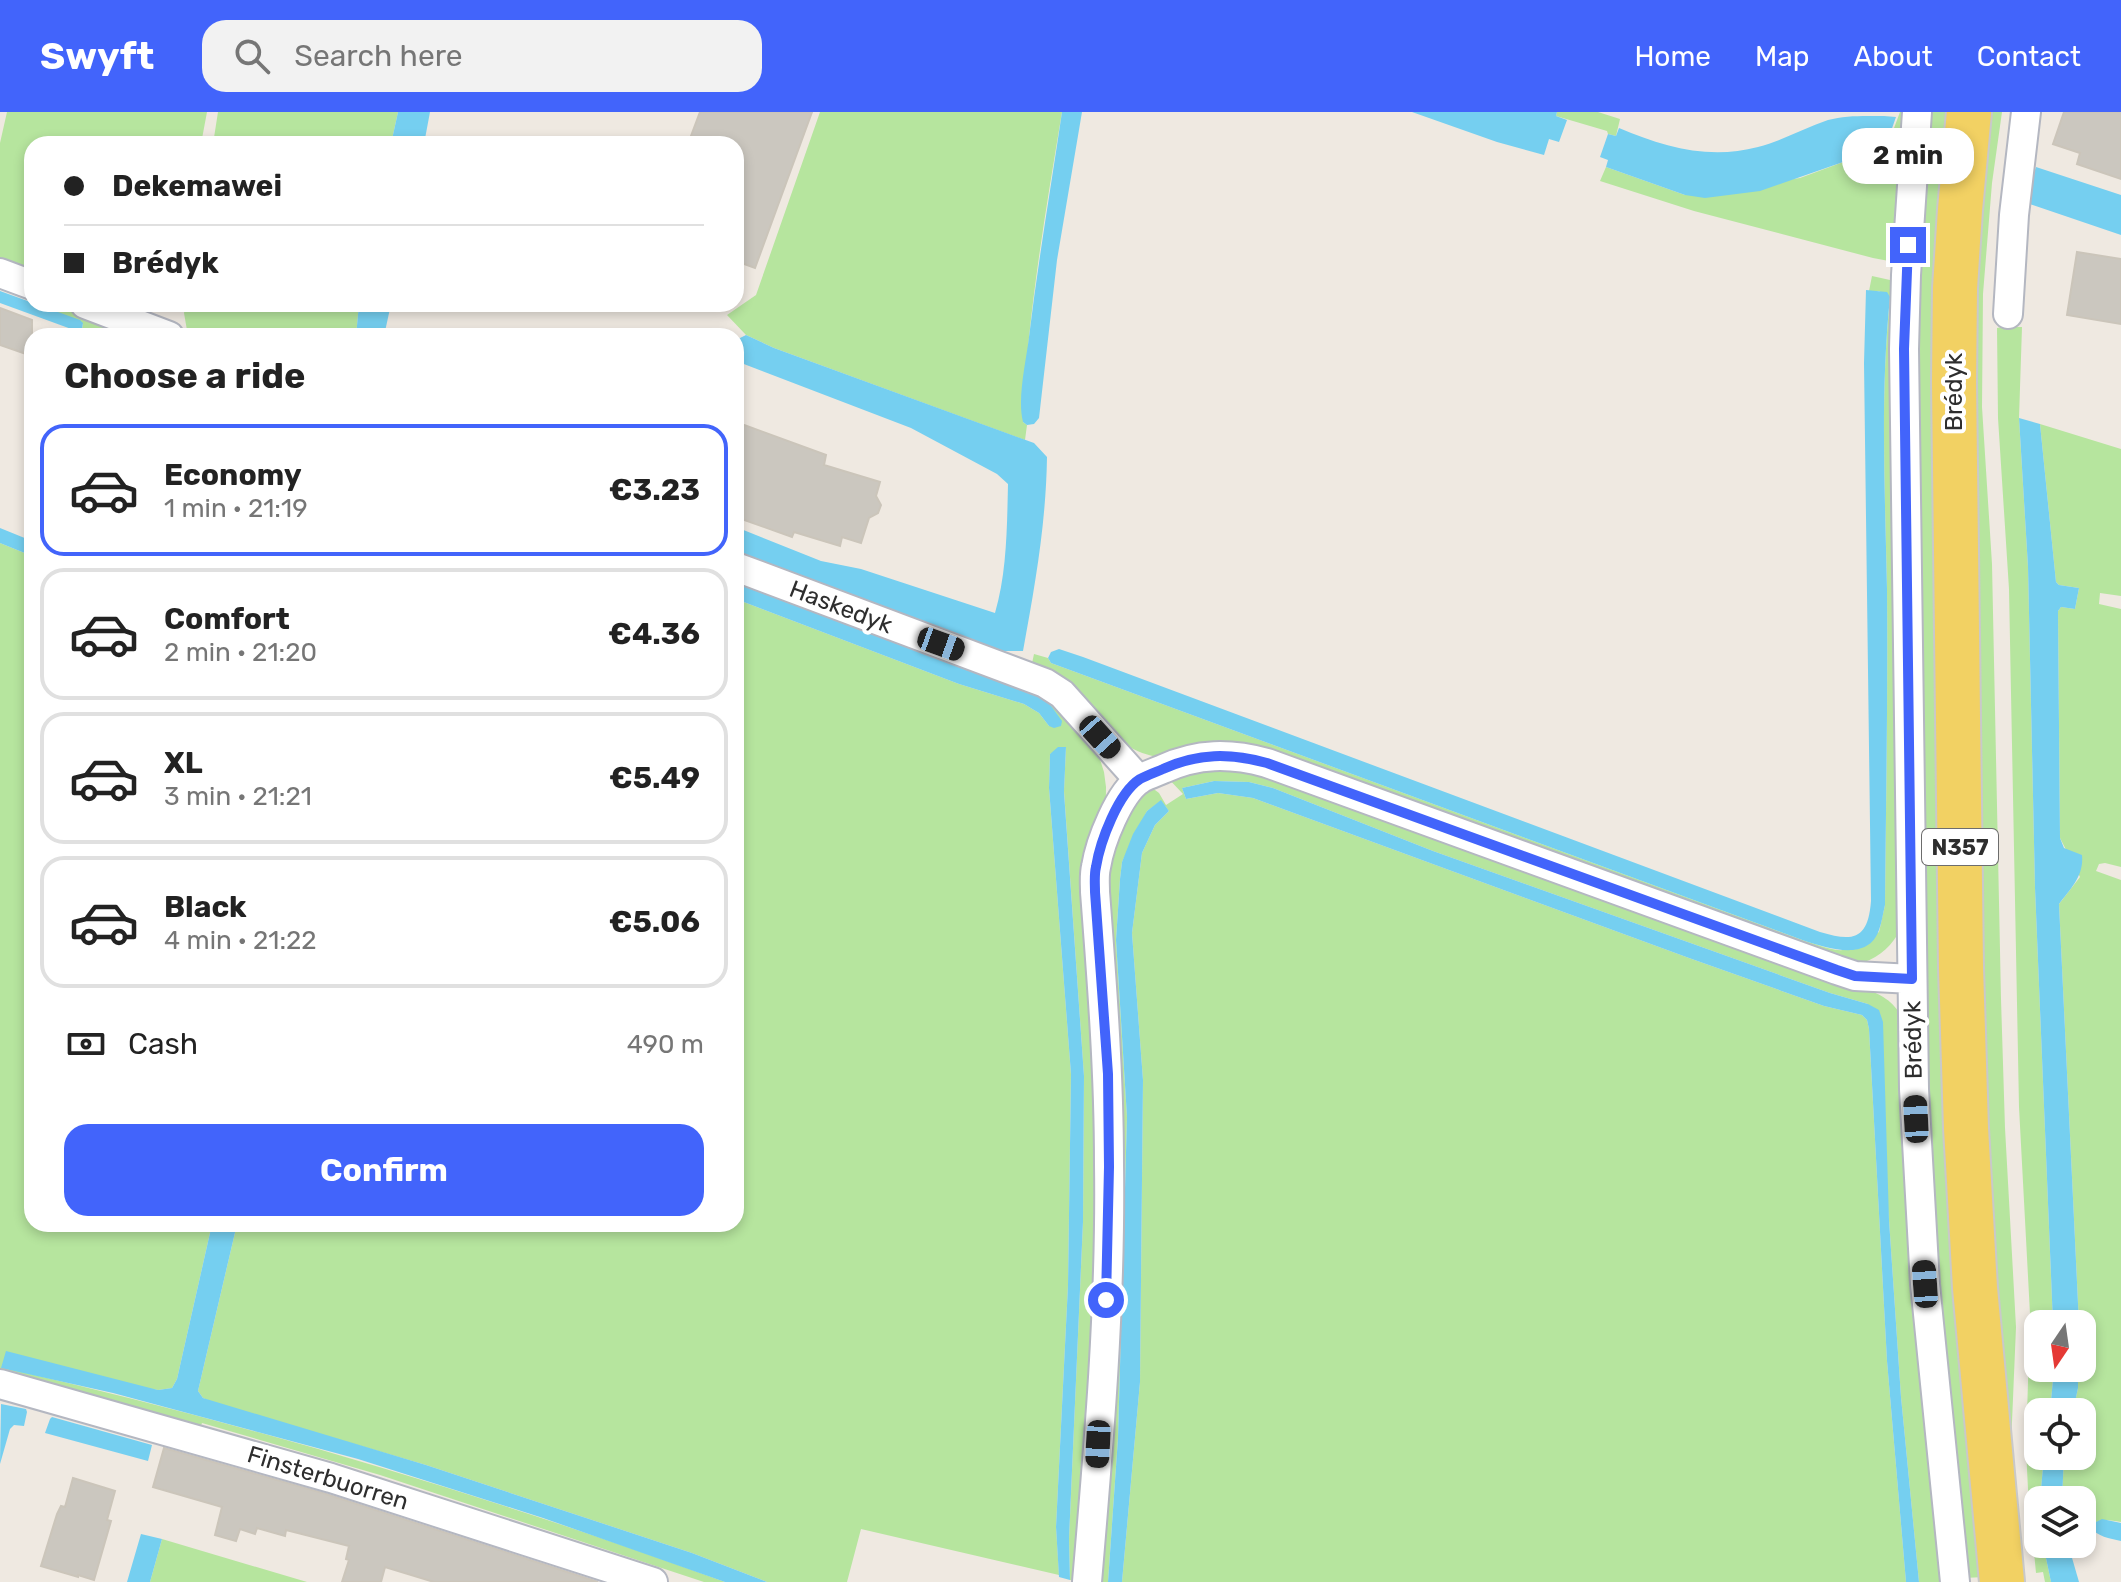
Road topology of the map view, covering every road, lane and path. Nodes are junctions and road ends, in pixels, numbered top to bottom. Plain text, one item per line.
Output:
1 (1917, 112) edge
2 (1969, 112) edge
3 (2026, 112) edge
4 (0, 273) edge
5 (24, 282) edge
6 (106, 312) edge
7 (2008, 314) dead end
8 (148, 328) edge
9 (744, 570) edge
10 (1139, 780) junction
11 (1912, 979) junction
12 (0, 1384) edge
13 (653, 1582) edge
14 (1087, 1582) edge
15 (1955, 1582) edge
16 (2002, 1582) edge

1 - 11 street, Brédyk
2 - 16 main road, Brédyk / N357
3 - 7 street
4 - 5 street
6 - 8 street
9 - 10 street, Haskedyk
10 - 11 street
10 - 14 street
11 - 15 street, Brédyk
12 - 13 street, Finsterbuorren

